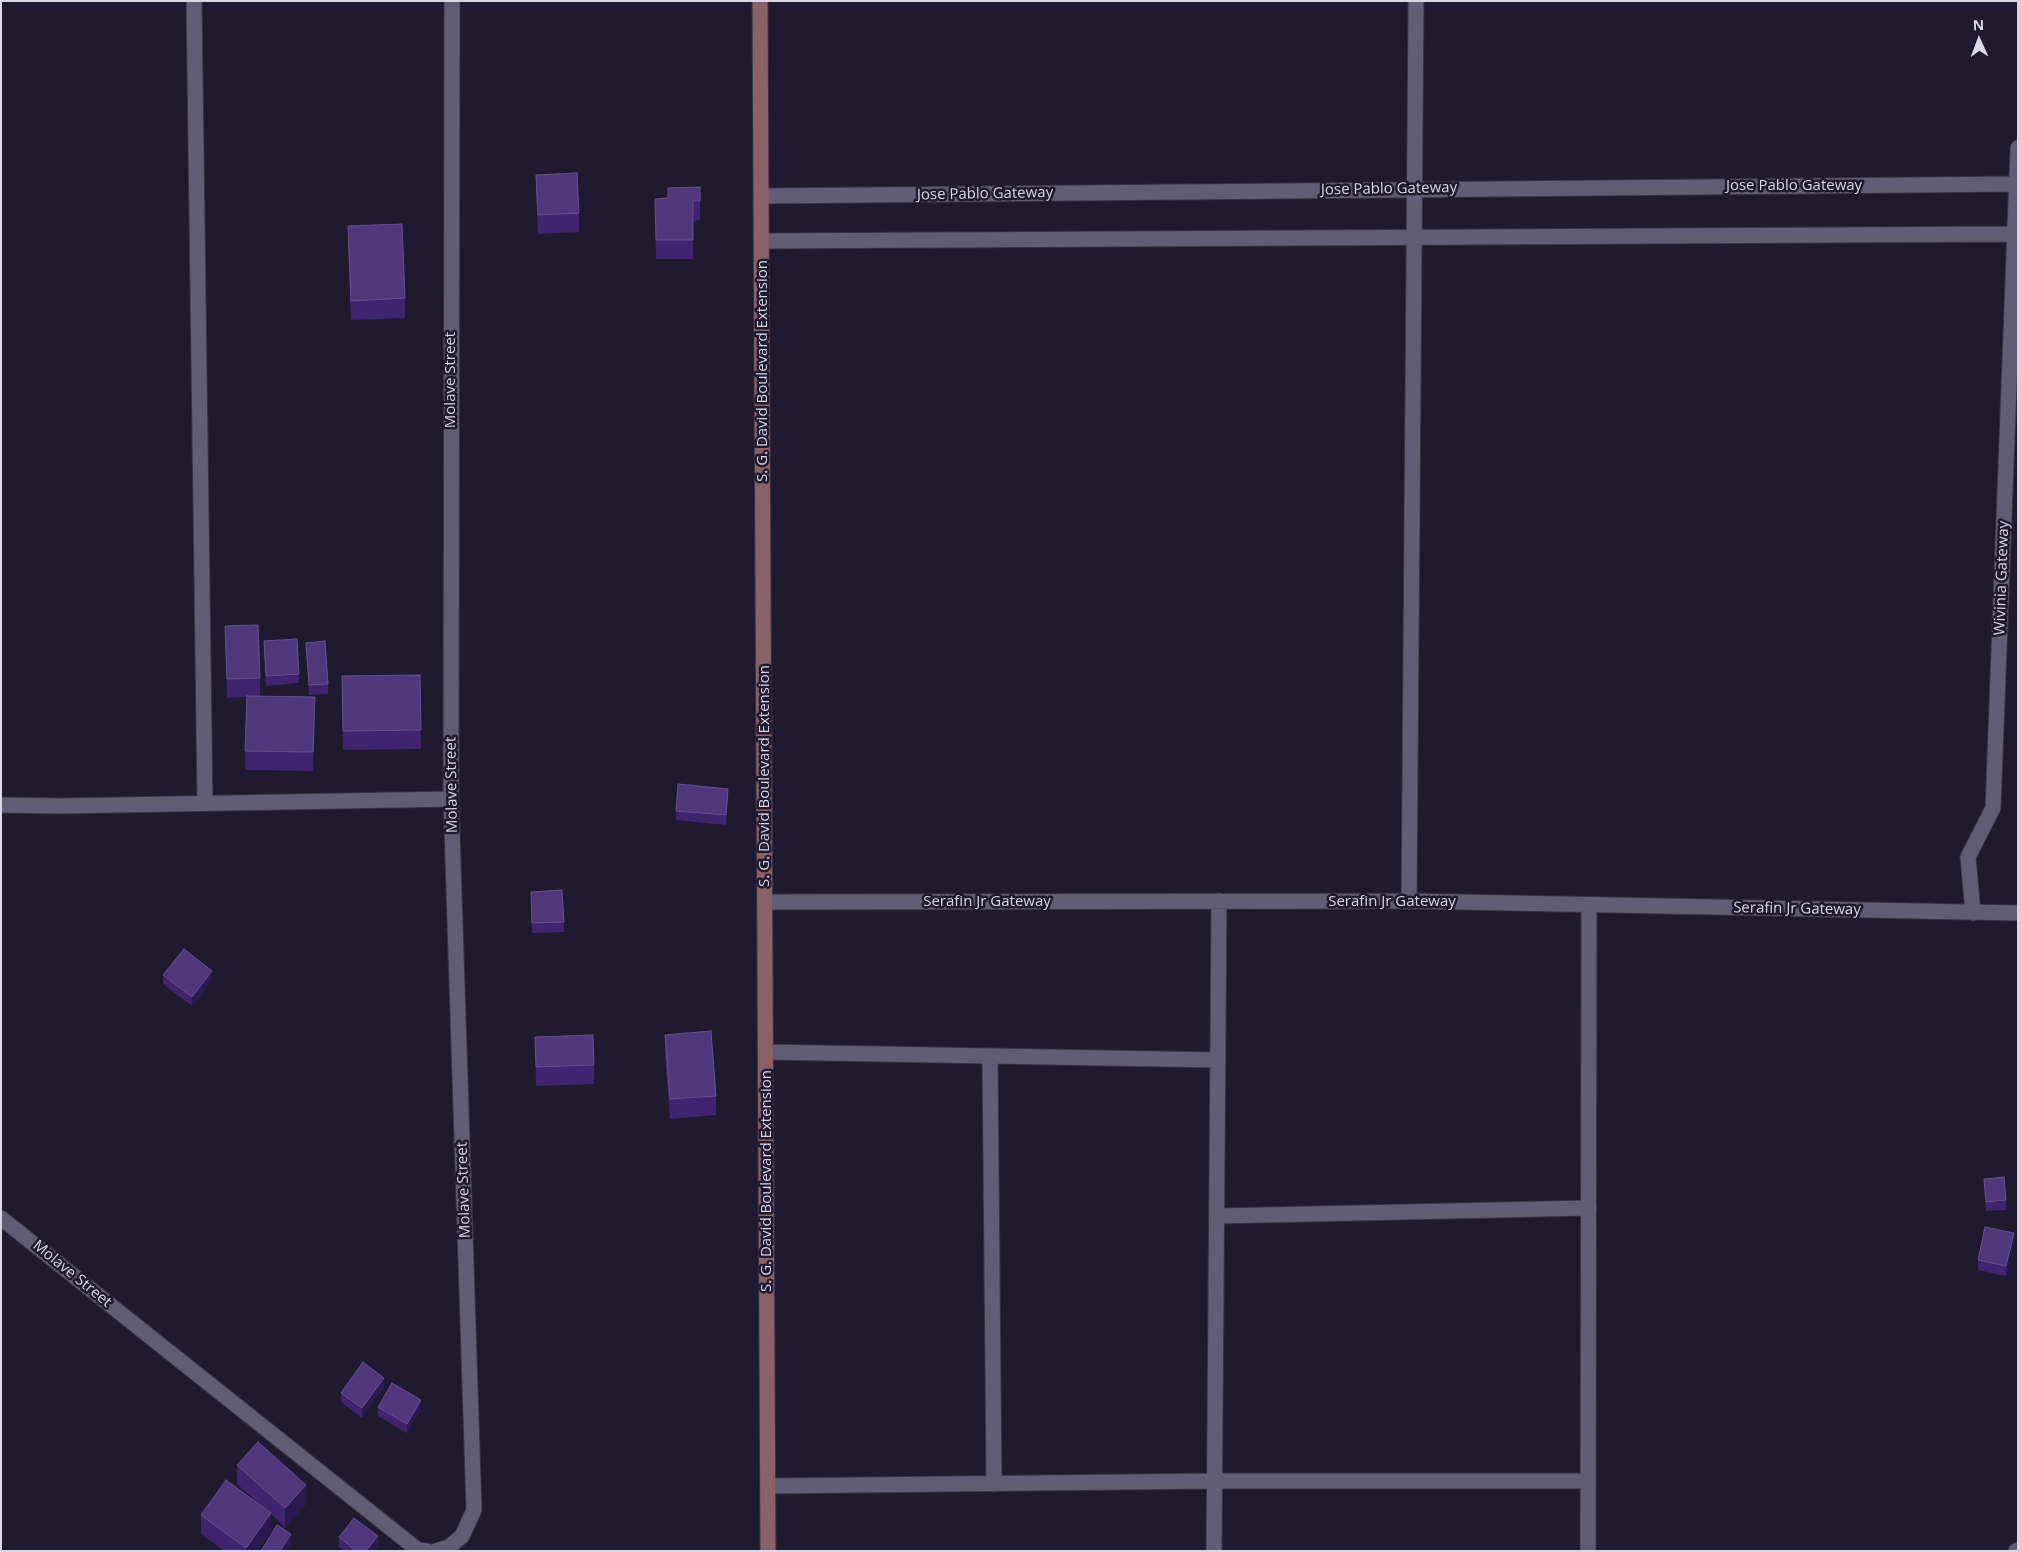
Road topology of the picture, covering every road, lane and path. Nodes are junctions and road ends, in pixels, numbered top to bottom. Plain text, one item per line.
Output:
1 (194, 1) edge
2 (452, 1) edge
3 (760, 1) edge
4 (1416, 1) edge
5 (2018, 148) edge
6 (2017, 184) edge
7 (1414, 189) junction
8 (762, 196) junction
9 (2015, 234) junction
10 (1415, 236) junction
11 (762, 241) junction
12 (2014, 361) edge
13 (451, 799) junction
14 (205, 802) junction
15 (1, 805) edge
16 (1219, 901) junction
17 (1409, 901) junction
18 (766, 902) junction
19 (1589, 905) junction
20 (1972, 913) junction
21 (2018, 913) edge
22 (766, 1052) junction
23 (990, 1056) junction
24 (1218, 1060) junction
25 (1589, 1208) junction
26 (1217, 1216) junction
27 (1, 1218) edge
28 (1214, 1481) junction
29 (1588, 1481) junction
30 (994, 1484) junction
31 (768, 1486) junction
32 (427, 1551) edge
33 (436, 1551) edge
34 (768, 1551) edge
35 (1214, 1551) edge
36 (1588, 1551) edge

1 - 14 street
2 - 13 street, Molave Street
3 - 8 street, S. G. David Boulevard Extension
4 - 7 street
5 - 6 street, Wivinia Gateway
6 - 7 street, Jose Pablo Gateway
6 - 9 street, Wivinia Gateway
7 - 8 street, Jose Pablo Gateway
7 - 10 street
8 - 11 street, S. G. David Boulevard Extension
9 - 10 street
9 - 12 street, Wivinia Gateway
10 - 11 street
10 - 17 street
11 - 18 street, S. G. David Boulevard Extension
12 - 20 street, Wivinia Gateway
13 - 14 street
13 - 33 street, Molave Street
14 - 15 street
16 - 17 street, Serafin Jr Gateway
16 - 18 street, Serafin Jr Gateway
16 - 24 street
17 - 19 street, Serafin Jr Gateway
18 - 22 street, S. G. David Boulevard Extension
19 - 20 street, Serafin Jr Gateway
19 - 25 street
20 - 21 street, Serafin Jr Gateway
22 - 23 street
22 - 31 street, S. G. David Boulevard Extension
23 - 24 street
23 - 30 street
24 - 26 street
25 - 26 street
25 - 29 street
26 - 28 street
27 - 32 street, Molave Street
28 - 29 street
28 - 30 street
28 - 35 street
29 - 36 street
30 - 31 street
31 - 34 street, S. G. David Boulevard Extension

